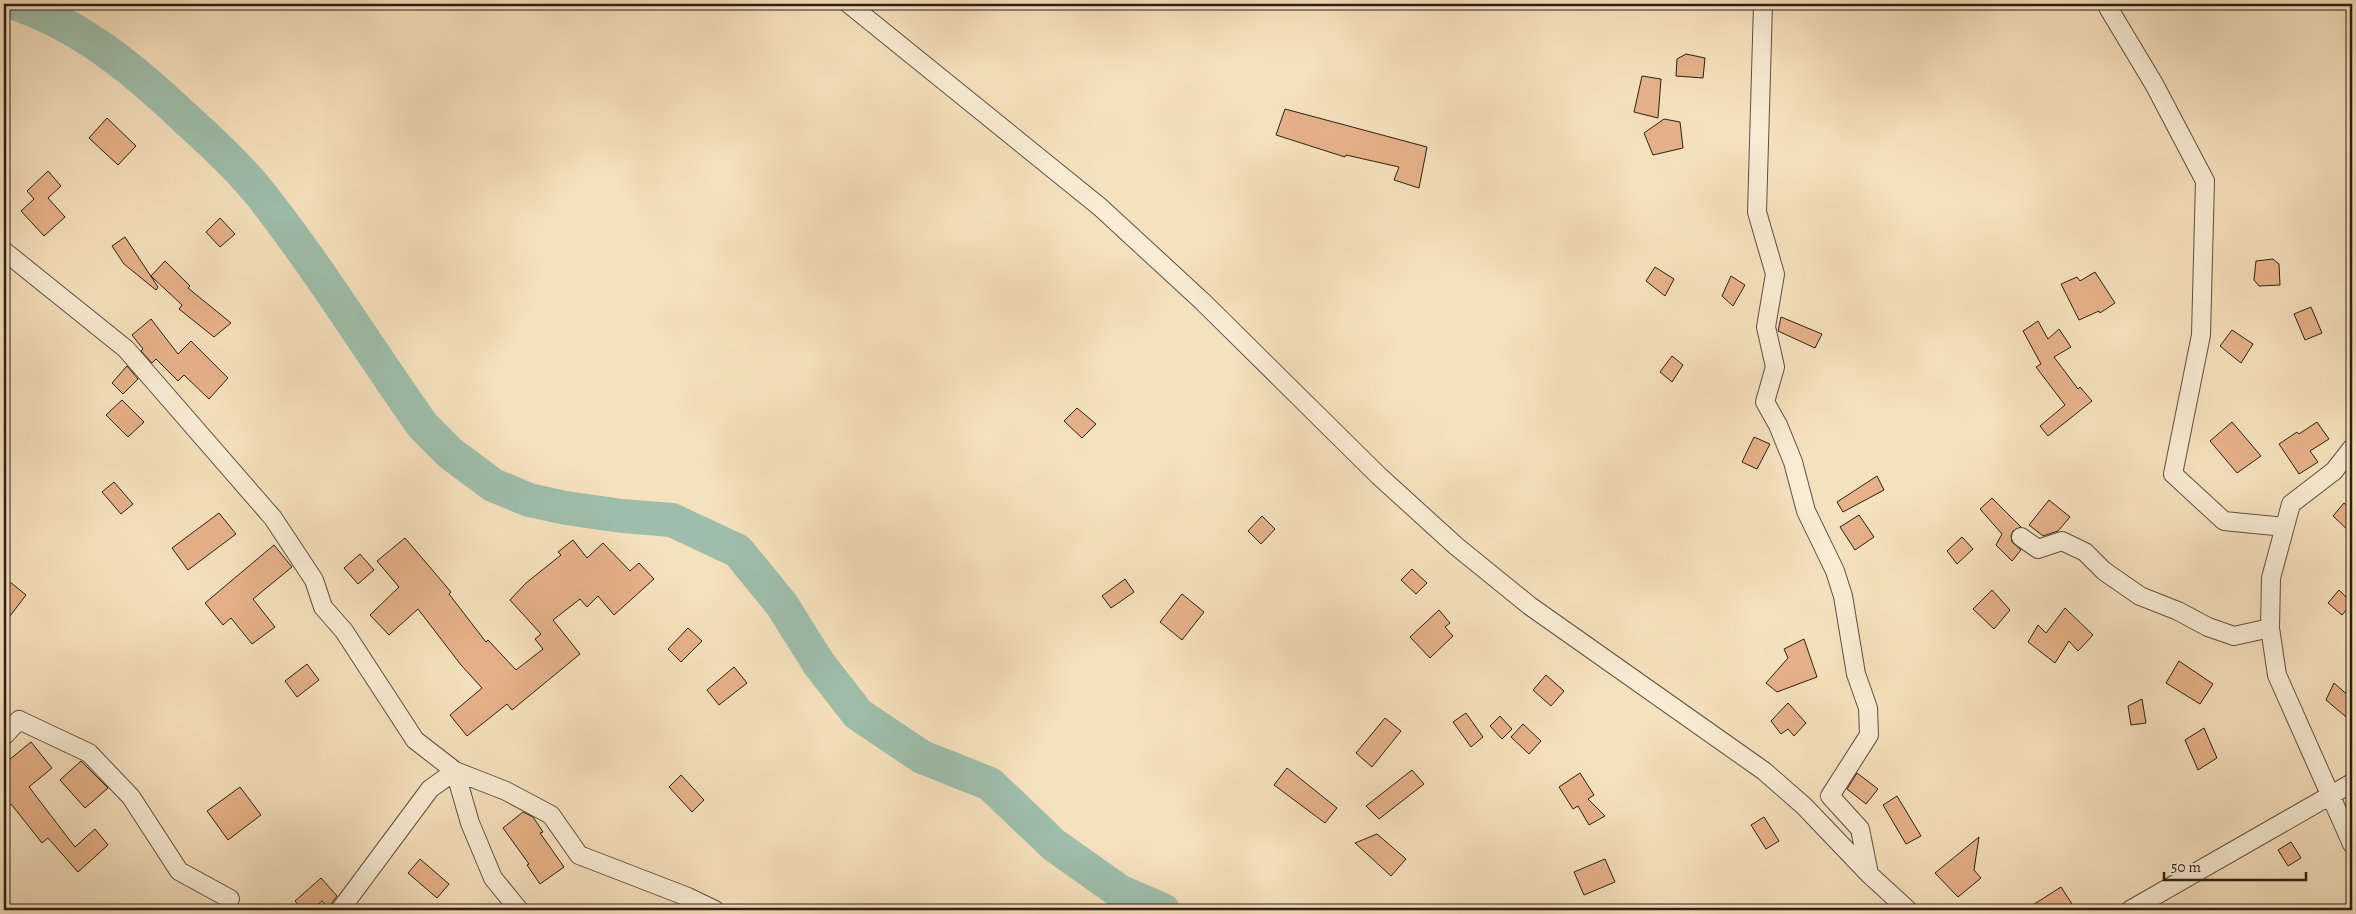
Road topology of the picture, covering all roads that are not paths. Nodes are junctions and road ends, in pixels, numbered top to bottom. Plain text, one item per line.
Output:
1 (849, 4) edge
2 (1763, 4) edge
3 (2106, 4) edge
4 (4, 251) edge
5 (2352, 448) edge
6 (2285, 527) junction
7 (2021, 537) dead end
8 (2270, 628) junction
9 (4, 736) edge
10 (454, 771) junction
11 (2352, 783) edge
12 (2330, 796) junction
13 (2352, 844) edge
14 (1870, 875) junction
15 (230, 899) dead end
16 (340, 910) edge
17 (518, 910) edge
18 (715, 910) edge
19 (1908, 910) edge
20 (2130, 910) edge

1 - 14 street
2 - 14 street
3 - 6 street
4 - 10 street
5 - 6 street
6 - 8 street
7 - 8 street
8 - 12 street
9 - 15 street
10 - 16 street
10 - 17 street
10 - 18 street
11 - 12 street
12 - 13 street
12 - 20 street
14 - 19 street

